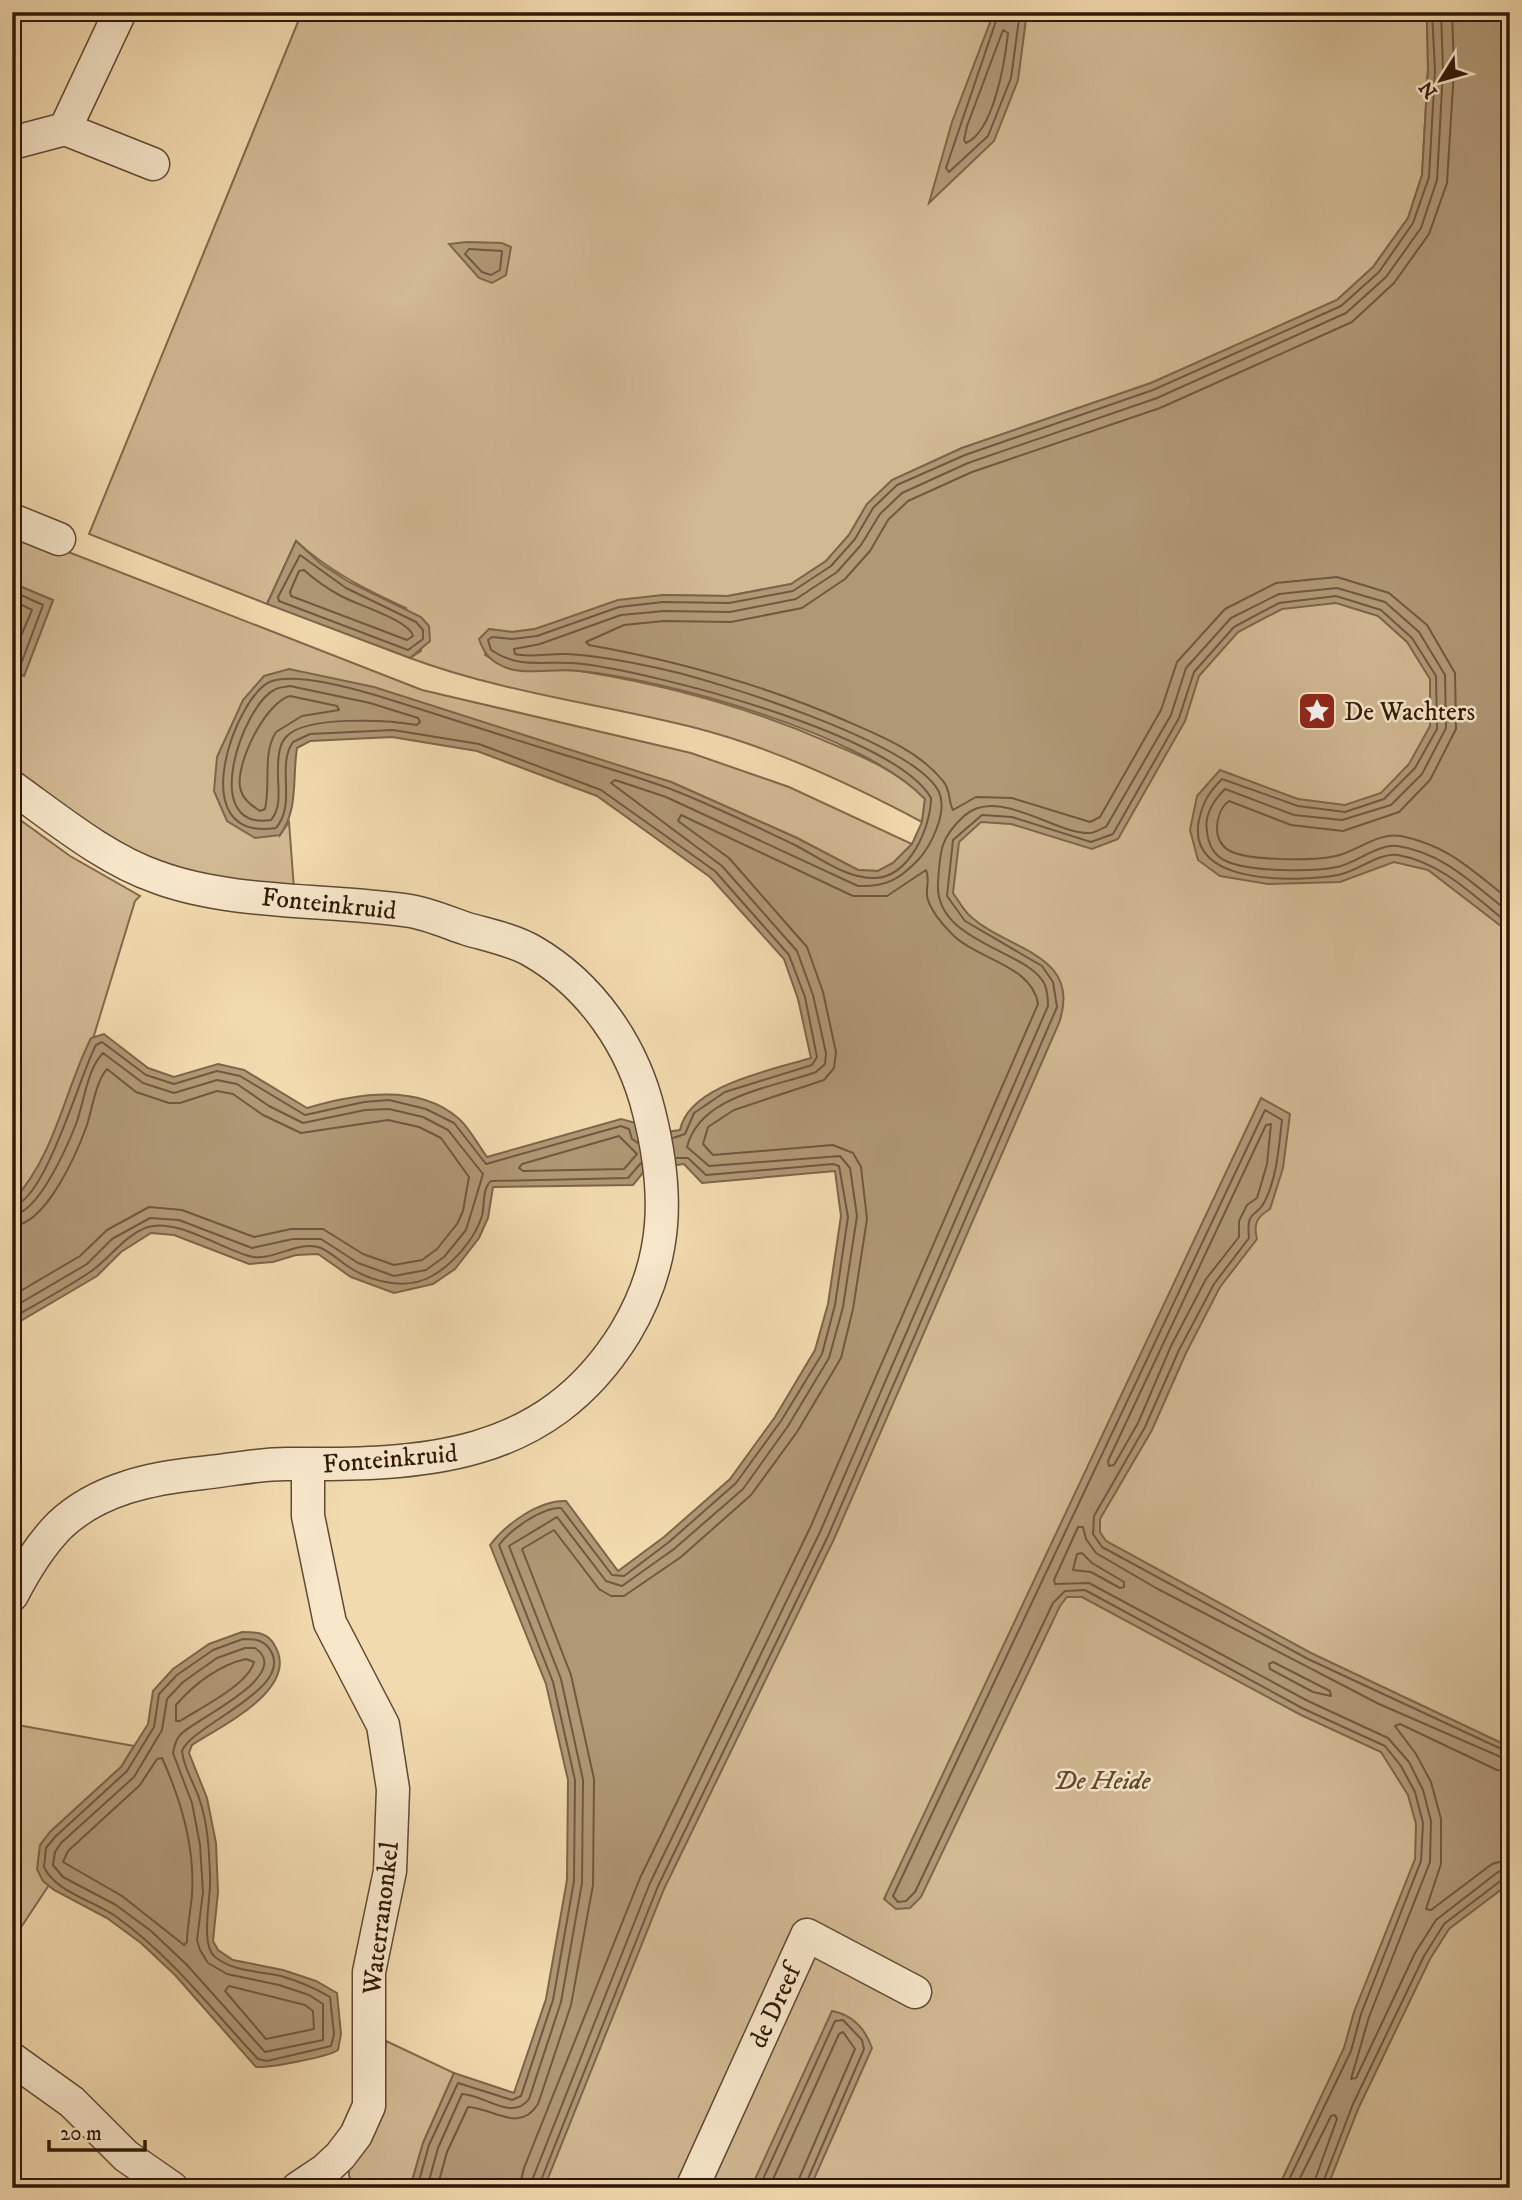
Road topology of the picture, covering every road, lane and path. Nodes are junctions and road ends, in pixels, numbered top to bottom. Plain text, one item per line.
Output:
1 (120, 12) edge
2 (65, 129) junction
3 (12, 143) edge
4 (153, 164) dead end
5 (12, 520) edge
6 (59, 539) dead end
7 (12, 788) edge
8 (308, 1466) junction
9 (12, 1595) edge
10 (915, 1992) dead end
11 (12, 2060) edge
12 (172, 2188) edge
13 (298, 2188) edge
14 (692, 2188) edge

1 - 2 street
2 - 3 street
2 - 4 street
5 - 6 street
7 - 8 street, Fonteinkruid
8 - 9 street, Fonteinkruid
8 - 13 street, Waterranonkel
10 - 14 street, de Dreef
11 - 12 street

